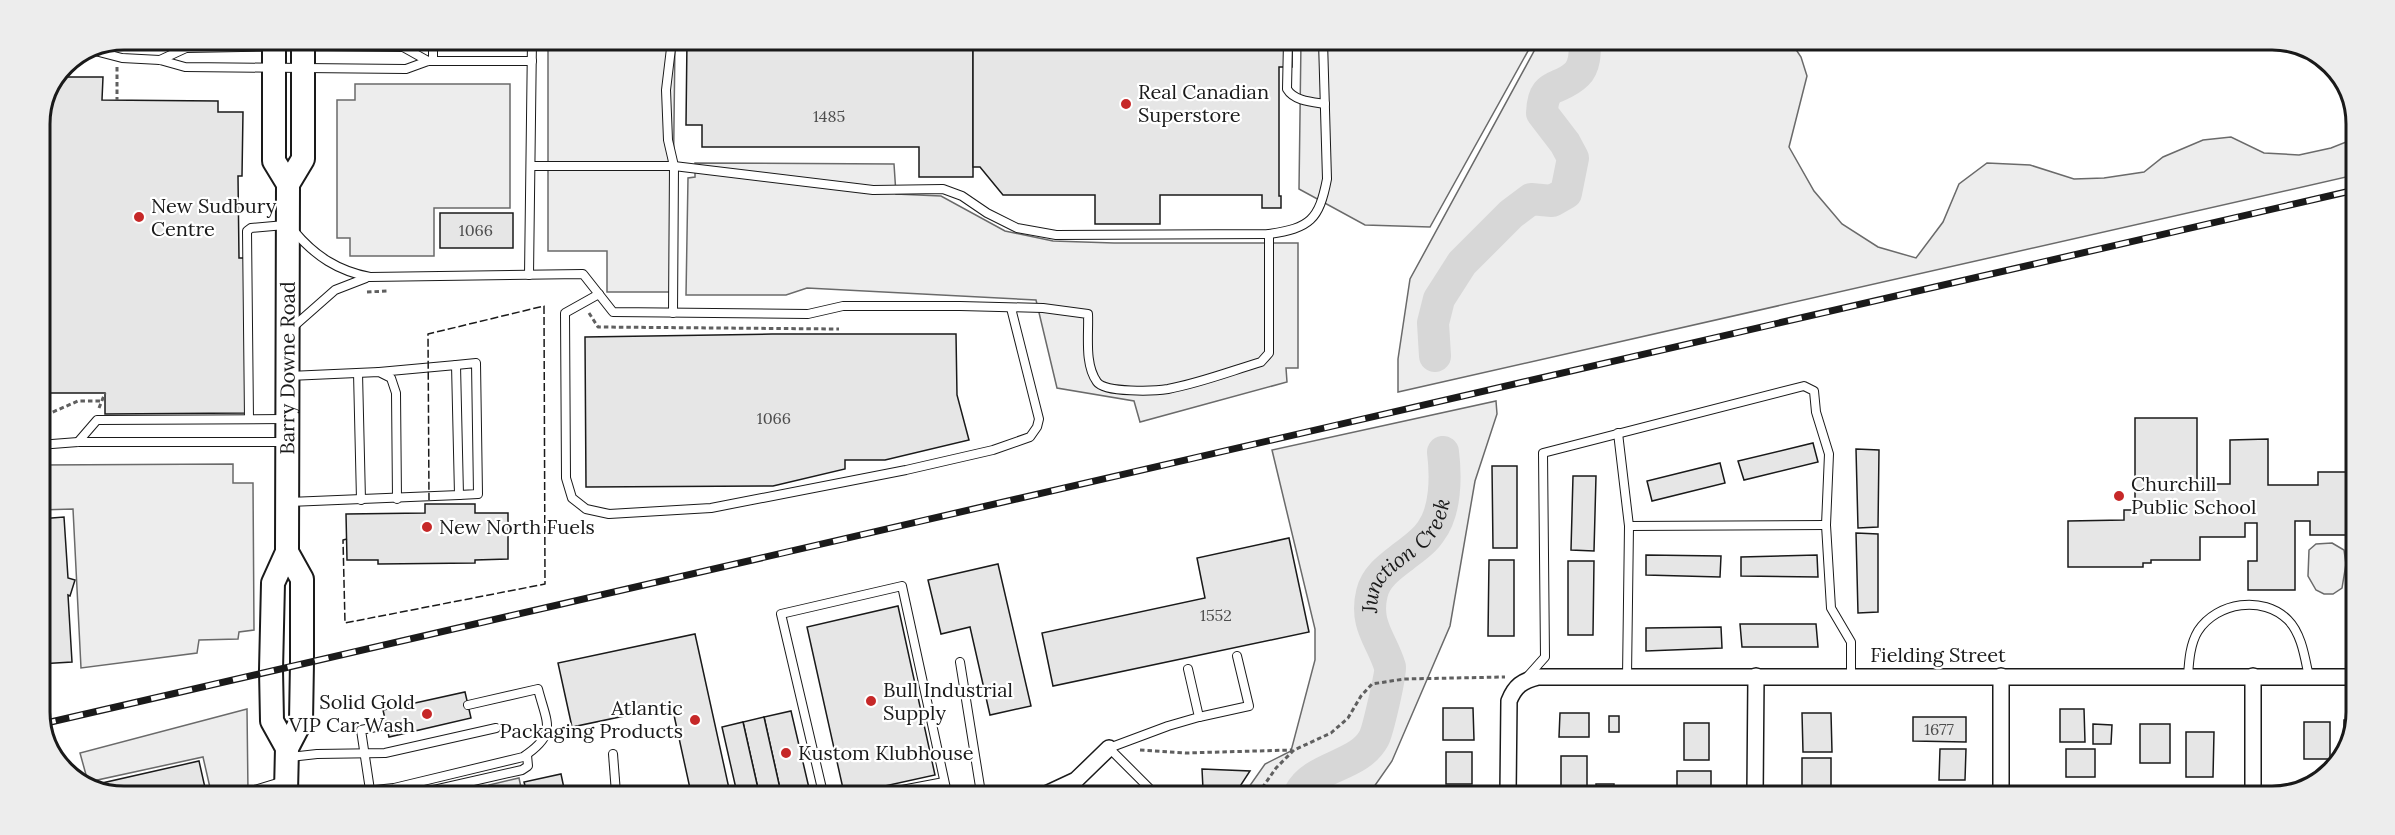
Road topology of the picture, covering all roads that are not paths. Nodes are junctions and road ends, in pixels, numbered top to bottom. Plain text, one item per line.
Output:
1 (182, 50) edge
2 (245, 50) edge
3 (328, 50) edge
4 (409, 50) edge
5 (432, 50) edge
6 (532, 50) edge
7 (671, 50) edge
8 (1288, 50) edge
9 (1323, 50) edge
10 (274, 51) edge
11 (303, 51) edge
12 (102, 53) edge
13 (160, 60) junction
14 (431, 61) junction
15 (532, 61) junction
16 (1325, 104) junction
17 (531, 166) junction
18 (674, 166) junction
19 (288, 184) junction
20 (288, 225) junction
21 (1269, 234) junction
22 (529, 274) junction
23 (370, 277) junction
24 (598, 294) junction
25 (1011, 308) junction
26 (673, 313) junction
27 (288, 333) junction
28 (456, 365) junction
29 (379, 372) junction
30 (358, 373) junction
31 (288, 376) junction
32 (249, 419) junction
33 (288, 431) junction
34 (1618, 432) junction
35 (78, 442) junction
36 (50, 444) edge
37 (459, 495) junction
38 (397, 499) junction
39 (361, 500) junction
40 (287, 502) junction
41 (1826, 525) junction
42 (1629, 526) junction
43 (287, 552) junction
44 (1237, 656) dead end
45 (960, 662) dead end
46 (1188, 669) dead end
47 (1627, 676) junction
48 (1756, 676) junction
49 (1851, 676) junction
50 (2001, 676) junction
51 (2188, 676) junction
52 (2253, 676) junction
53 (2309, 677) junction
54 (2346, 677) edge
55 (1525, 680) junction
56 (468, 705) dead end
57 (1199, 717) junction
58 (386, 724) dead end
59 (496, 728) dead end
60 (1109, 748) junction
61 (287, 753) junction
62 (364, 753) junction
63 (613, 754) dead end
64 (527, 755) junction
65 (945, 782) junction
66 (286, 786) edge
67 (371, 786) edge
68 (402, 786) edge
69 (451, 786) edge
70 (615, 786) edge
71 (821, 786) edge
72 (924, 786) edge
73 (946, 786) edge
74 (980, 786) edge
75 (1079, 786) edge
76 (1147, 786) edge
77 (1508, 786) edge
78 (1755, 786) edge
79 (2001, 786) edge
80 (2253, 786) edge

1 - 13 lane
2 - 10 lane
3 - 11 lane
4 - 14 lane
5 - 14 lane
6 - 15 lane
7 - 18 lane
8 - 16 lane
9 - 16 lane
10 - 11 lane
10 - 11 lane
10 - 13 lane
10 - 19 main road, Barry Downe Road
11 - 14 lane
11 - 19 main road
12 - 13 lane
14 - 15 lane
15 - 17 lane
16 - 21 lane
17 - 18 lane
17 - 22 lane
18 - 21 lane
18 - 26 lane
19 - 20 main road, Barry Downe Road
20 - 23 lane
20 - 27 main road, Barry Downe Road
20 - 32 lane
21 - 25 lane
22 - 23 lane
22 - 24 lane
23 - 27 lane
24 - 25 lane
24 - 26 lane
25 - 26 lane
27 - 31 main road, Barry Downe Road
28 - 29 lane
28 - 37 lane
28 - 37 lane
29 - 30 lane
29 - 38 lane
30 - 31 lane
30 - 39 lane
31 - 33 main road, Barry Downe Road
32 - 33 lane
32 - 35 lane
33 - 35 lane
33 - 40 main road, Barry Downe Road
34 - 41 lane
34 - 42 lane
34 - 55 lane
35 - 36 lane
37 - 38 lane
38 - 39 lane
39 - 40 lane
40 - 43 main road, Barry Downe Road
41 - 42 lane
41 - 49 lane
42 - 47 lane
43 - 61 main road, Barry Downe Road
43 - 61 main road, Barry Downe Road
44 - 57 lane
45 - 74 lane
46 - 57 lane
47 - 48 street, Fielding Street
47 - 55 street, Fielding Street
48 - 49 street, Fielding Street
48 - 78 street
49 - 50 street, Fielding Street
50 - 51 street, Fielding Street
50 - 79 street
51 - 52 street, Fielding Street
51 - 53 lane
52 - 53 street, Fielding Street
52 - 80 street
53 - 54 street, Fielding Street
55 - 77 street
56 - 64 lane
57 - 60 lane
58 - 62 lane
59 - 62 lane
60 - 75 street
60 - 76 lane
61 - 62 lane
61 - 66 main road, Barry Downe Road
62 - 67 lane
63 - 70 lane
64 - 68 lane
64 - 69 lane
65 - 71 lane
65 - 72 lane
65 - 73 lane

